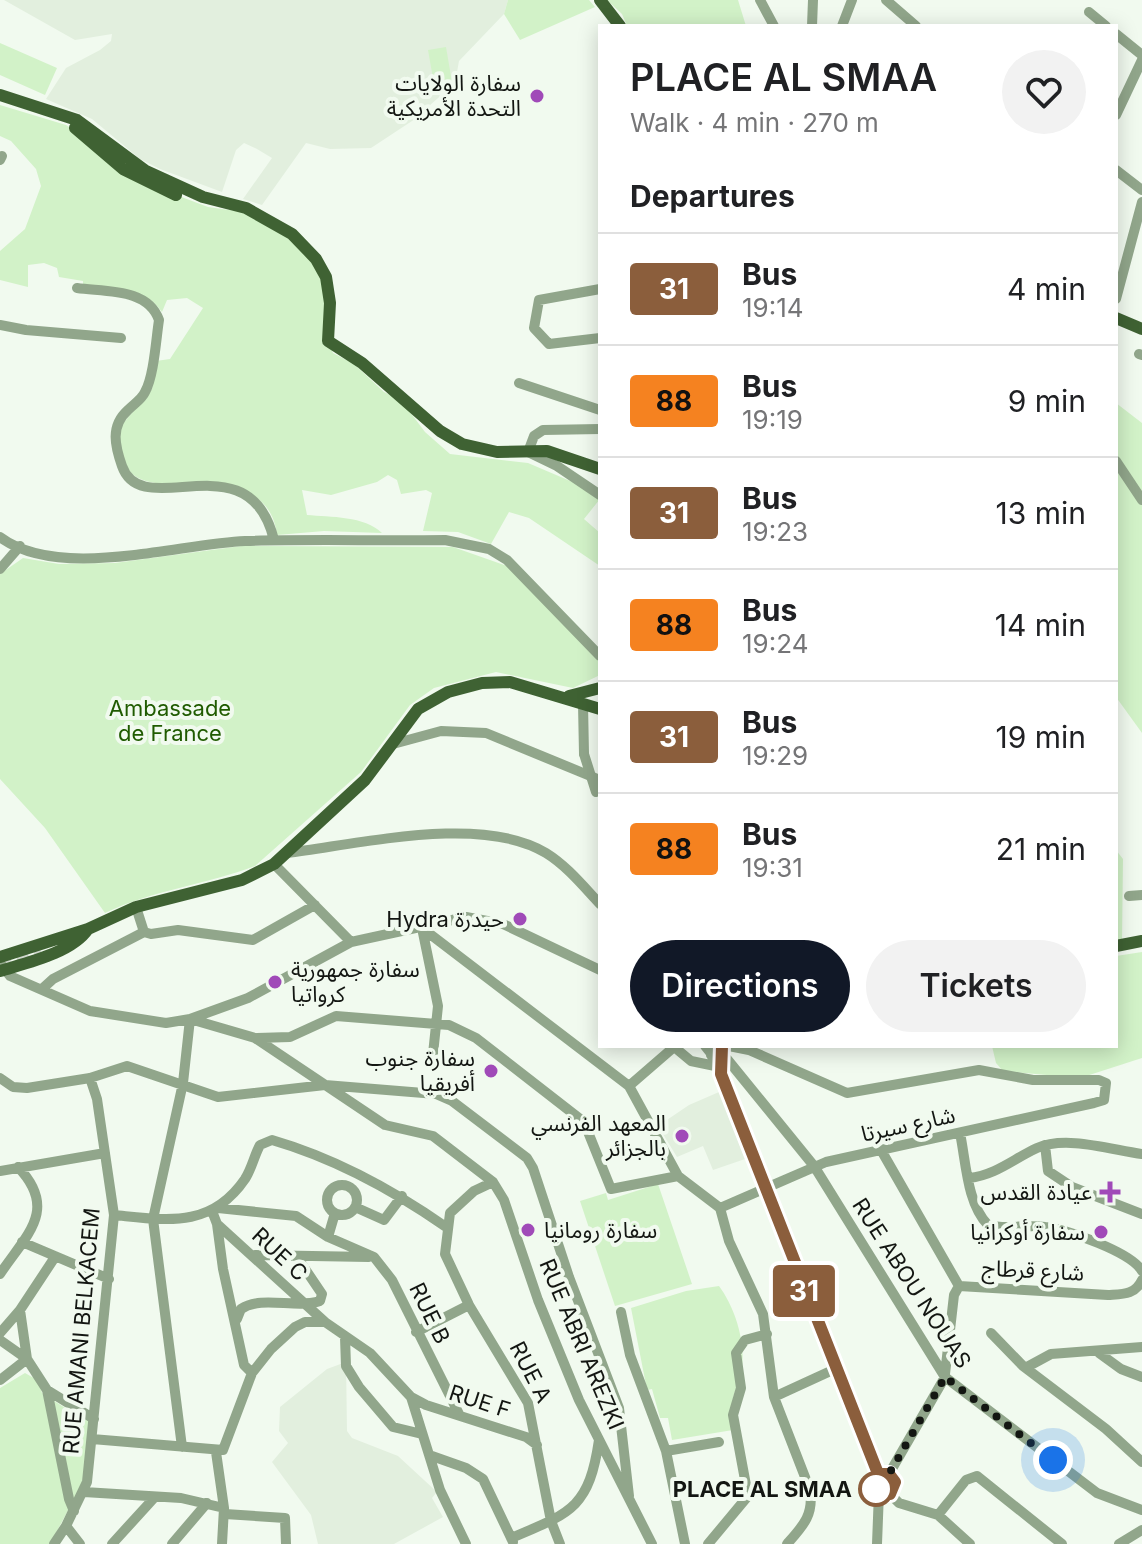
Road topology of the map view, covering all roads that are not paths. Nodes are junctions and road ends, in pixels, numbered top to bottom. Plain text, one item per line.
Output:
1 (600, 0) edge
2 (760, 0) edge
3 (813, 0) edge
4 (852, 0) edge
5 (886, 0) edge
6 (1089, 12) dead end
7 (618, 24) edge
8 (773, 24) edge
9 (812, 24) edge
10 (847, 24) edge
11 (914, 24) edge
12 (1104, 24) edge
13 (1118, 36) edge
14 (1142, 58) edge
15 (0, 95) edge
16 (0, 104) edge
17 (1118, 110) edge
18 (1118, 172) edge
19 (1142, 190) edge
20 (1142, 202) edge
21 (246, 208) junction
22 (77, 288) dead end
23 (598, 289) edge
24 (1118, 292) edge
25 (1118, 312) edge
26 (0, 325) edge
27 (1134, 327) edge
28 (598, 337) edge
29 (121, 338) dead end
30 (519, 383) dead end
31 (598, 409) edge
32 (598, 429) edge
33 (528, 452) junction
34 (1118, 464) edge
35 (598, 468) edge
36 (598, 494) edge
37 (1142, 500) edge
38 (0, 537) edge
39 (274, 540) junction
40 (20, 546) junction
41 (0, 569) edge
42 (598, 654) edge
43 (598, 690) edge
44 (562, 697) junction
45 (592, 706) edge
46 (393, 744) junction
47 (598, 779) edge
48 (598, 798) edge
49 (287, 853) junction
50 (274, 864) junction
51 (1142, 895) edge
52 (1129, 896) dead end
53 (598, 902) edge
54 (315, 905) junction
55 (136, 907) junction
56 (422, 928) junction
57 (144, 932) junction
58 (1142, 941) edge
59 (351, 942) junction
60 (1118, 946) edge
61 (1, 966) edge
62 (598, 969) edge
63 (42, 989) junction
64 (190, 1019) junction
65 (438, 1024) junction
66 (255, 1038) junction
67 (671, 1048) edge
68 (675, 1048) edge
69 (728, 1049) edge
70 (709, 1050) edge
71 (433, 1054) dead end
72 (719, 1068) junction
73 (0, 1078) edge
74 (90, 1078) junction
75 (183, 1083) junction
76 (325, 1085) junction
77 (629, 1086) junction
78 (960, 1133) junction
79 (1045, 1145) junction
80 (881, 1150) junction
81 (105, 1153) junction
82 (1142, 1154) edge
83 (814, 1166) junction
84 (18, 1167) junction
85 (0, 1171) edge
86 (350, 1172) junction
87 (678, 1176) junction
88 (969, 1178) junction
89 (493, 1182) junction
90 (346, 1185) junction
91 (764, 1190) junction
92 (402, 1196) junction
93 (355, 1207) junction
94 (720, 1208) junction
95 (215, 1210) junction
96 (335, 1213) junction
97 (1142, 1214) edge
98 (114, 1215) junction
99 (153, 1219) junction
100 (217, 1224) junction
101 (446, 1227) junction
102 (328, 1237) junction
103 (22, 1242) junction
104 (348, 1245) junction
105 (255, 1255) junction
106 (55, 1257) junction
107 (297, 1257) junction
108 (374, 1257) junction
109 (342, 1258) junction
110 (1142, 1271) edge
111 (0, 1274) edge
112 (109, 1279) junction
113 (1142, 1280) edge
114 (959, 1286) junction
115 (469, 1305) junction
116 (306, 1306) junction
117 (20, 1310) junction
118 (621, 1312) dead end
119 (237, 1321) junction
120 (325, 1322) junction
121 (416, 1332) junction
122 (0, 1333) edge
123 (991, 1333) dead end
124 (767, 1334) junction
125 (345, 1337) junction
126 (0, 1340) edge
127 (1142, 1347) edge
128 (1099, 1353) junction
129 (27, 1359) junction
130 (1027, 1367) junction
131 (835, 1369) junction
132 (252, 1373) junction
133 (945, 1377) junction
134 (1142, 1377) edge
135 (0, 1380) edge
136 (47, 1390) junction
137 (411, 1397) junction
138 (774, 1397) junction
139 (459, 1414) junction
140 (94, 1419) junction
141 (422, 1434) junction
142 (92, 1439) junction
143 (599, 1440) junction
144 (719, 1442) dead end
145 (537, 1445) junction
146 (182, 1447) junction
147 (666, 1451) junction
148 (216, 1452) junction
149 (432, 1456) junction
150 (1142, 1462) edge
151 (884, 1475) junction
152 (84, 1492) junction
153 (884, 1493) junction
154 (154, 1498) junction
155 (629, 1498) junction
156 (207, 1503) junction
157 (1142, 1510) edge
158 (74, 1511) junction
159 (224, 1511) junction
160 (938, 1515) junction
161 (551, 1521) junction
162 (66, 1526) junction
163 (1142, 1530) edge
164 (512, 1541) edge
165 (54, 1544) edge
166 (80, 1544) edge
167 (112, 1544) edge
168 (172, 1544) edge
169 (222, 1544) edge
170 (286, 1544) edge
171 (466, 1544) edge
172 (560, 1544) edge
173 (652, 1544) edge
174 (685, 1544) edge
175 (708, 1544) edge
176 (787, 1544) edge
177 (877, 1544) edge
178 (970, 1544) edge
179 (1062, 1544) edge
180 (1119, 1544) edge

1 - 7 main road
2 - 8 street
3 - 9 street
4 - 10 street
5 - 11 street
6 - 12 street
13 - 14 street
14 - 17 street
15 - 21 main road
16 - 21 main road
18 - 19 street
20 - 24 street
21 - 33 main road
22 - 39 street
23 - 28 street
25 - 27 street
26 - 29 street
30 - 31 street
32 - 33 street
33 - 35 main road
33 - 36 street
34 - 37 street
38 - 40 street
39 - 40 street
39 - 42 street
40 - 41 street
43 - 44 main road
44 - 45 main road
44 - 46 main road
45 - 48 street, bridge
46 - 47 street
46 - 49 main road
49 - 50 main road
49 - 53 street
50 - 54 street
50 - 55 main road
51 - 52 street
54 - 57 street
54 - 59 street
55 - 57 street
55 - 61 main road
56 - 59 street
56 - 62 street
56 - 65 street
56 - 77 street
57 - 63 street
58 - 60 main road
59 - 64 street
61 - 63 street, RUE ABRI AREZKI
63 - 64 street, RUE ABRI AREZKI
64 - 66 street, RUE ABRI AREZKI
64 - 75 street
65 - 66 street
65 - 71 street
65 - 87 street
66 - 76 street, RUE ABRI AREZKI
67 - 77 street
68 - 72 street
69 - 70 street
69 - 72 street
69 - 78 street, شارع سيرتا
69 - 83 street, RUE ABOU NOUAS
70 - 72 street
72 - 91 street
73 - 74 street
74 - 75 street
74 - 81 street, RUE AMANI BELKACEM
75 - 76 street
75 - 99 street
76 - 89 street, RUE ABRI AREZKI
76 - 155 street
77 - 87 street
78 - 80 street, شارع سيرتا
78 - 88 street, شارع قرطاج
79 - 82 street
79 - 88 street
79 - 97 street
80 - 83 street, شارع سيرتا
80 - 114 street
81 - 84 street
81 - 98 street, RUE AMANI BELKACEM
83 - 91 street, شارع سيرتا
83 - 133 street, RUE ABOU NOUAS
84 - 85 street
84 - 103 street
86 - 90 street
86 - 92 street
86 - 95 street
87 - 94 street
88 - 110 street, شارع قرطاج
89 - 101 street
89 - 143 street, RUE ABRI AREZKI
90 - 93 street
90 - 96 street
91 - 94 street, شارع سيرتا
91 - 131 street
92 - 93 street
92 - 101 street
93 - 96 street
94 - 124 street
95 - 99 street
95 - 100 street, RUE C
95 - 102 street
96 - 102 street
98 - 99 street
98 - 112 street, RUE AMANI BELKACEM
99 - 146 street
100 - 105 street, RUE C
100 - 119 street
101 - 115 street, RUE A
102 - 104 street
103 - 106 street
103 - 111 street
104 - 108 street
104 - 109 street
105 - 107 street
105 - 116 street, RUE C
106 - 112 street
106 - 117 street
107 - 109 street
107 - 116 street
108 - 109 street
108 - 121 street, RUE B
112 - 140 street, RUE AMANI BELKACEM
113 - 114 street, شارع قرطاج
114 - 133 street, شارع قرطاج
115 - 121 street
115 - 145 street, RUE A
116 - 119 street
116 - 120 street, RUE C
117 - 122 street
117 - 129 street
118 - 147 street
119 - 132 street
120 - 125 street, RUE C
120 - 132 street
121 - 139 street, RUE B
123 - 130 street
124 - 138 street
124 - 175 street
125 - 137 street, RUE C
125 - 141 street
126 - 129 street
127 - 128 street
128 - 130 street
128 - 134 street
129 - 135 street
129 - 136 street
130 - 150 street
131 - 138 street
131 - 151 street
132 - 148 street
133 - 151 street
133 - 157 street, RUE ABOU NOUAS
136 - 140 street
136 - 158 street
137 - 139 street, RUE F
137 - 141 street
138 - 176 street
139 - 145 street, RUE F
140 - 142 street, RUE AMANI BELKACEM
141 - 149 street
142 - 146 street
142 - 152 street, RUE AMANI BELKACEM
143 - 155 street, RUE ABRI AREZKI
143 - 161 street
144 - 147 street
145 - 161 street, RUE A
146 - 148 street
147 - 174 street
148 - 159 street
149 - 164 street
149 - 171 street
151 - 153 street
151 - 153 street
152 - 154 street
152 - 158 street, RUE AMANI BELKACEM
153 - 160 street
153 - 177 street
154 - 156 street
154 - 167 street
155 - 173 street, RUE ABRI AREZKI
156 - 159 street
156 - 168 street
158 - 162 street, RUE AMANI BELKACEM
159 - 169 street
159 - 170 street
160 - 178 street
160 - 179 street
161 - 164 street
161 - 172 street, RUE A
162 - 165 street
162 - 166 street
163 - 180 street

